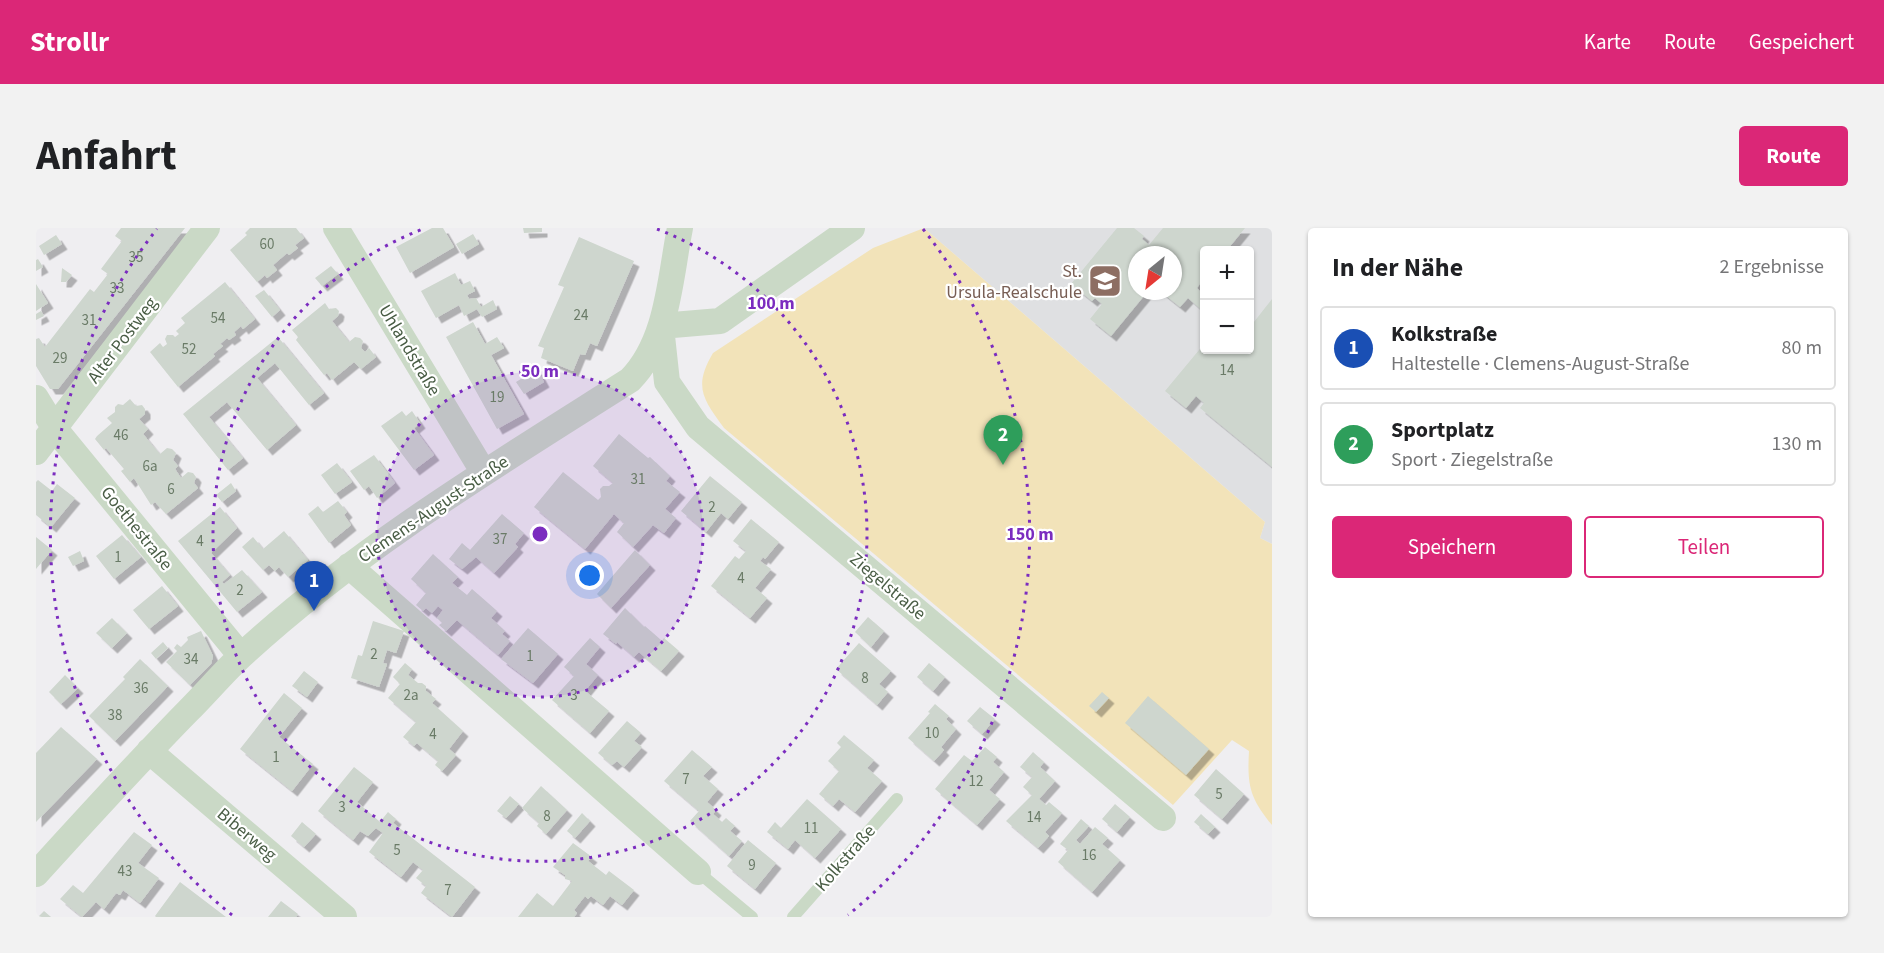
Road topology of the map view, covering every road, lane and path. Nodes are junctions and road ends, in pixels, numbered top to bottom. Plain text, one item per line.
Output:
1 (207, 228) edge
2 (336, 228) edge
3 (680, 228) edge
4 (852, 228) edge
5 (661, 326) junction
6 (36, 398) edge
7 (55, 429) junction
8 (36, 452) edge
9 (484, 473) junction
10 (349, 566) junction
11 (241, 656) junction
12 (149, 751) junction
13 (897, 799) dead end
14 (1163, 818) dead end
15 (698, 872) joint
16 (36, 874) edge
17 (344, 917) edge
18 (752, 917) edge
19 (793, 917) edge

1 - 7 street, Alter Postweg
2 - 9 street, Uhlandstraße
3 - 5 street, Clemens-August-Straße
4 - 5 street
5 - 9 street, Clemens-August-Straße
5 - 14 street, Ziegelstraße
6 - 7 street, Goethestraße
7 - 8 street, Alter Postweg
7 - 11 street, Goethestraße
9 - 10 street, Clemens-August-Straße
10 - 11 street, Clemens-August-Straße
10 - 15 street
11 - 12 street, Clemens-August-Straße
12 - 16 street, Clemens-August-Straße
12 - 17 street, Biberweg
13 - 19 lane, Kolkstraße
15 - 18 lane

